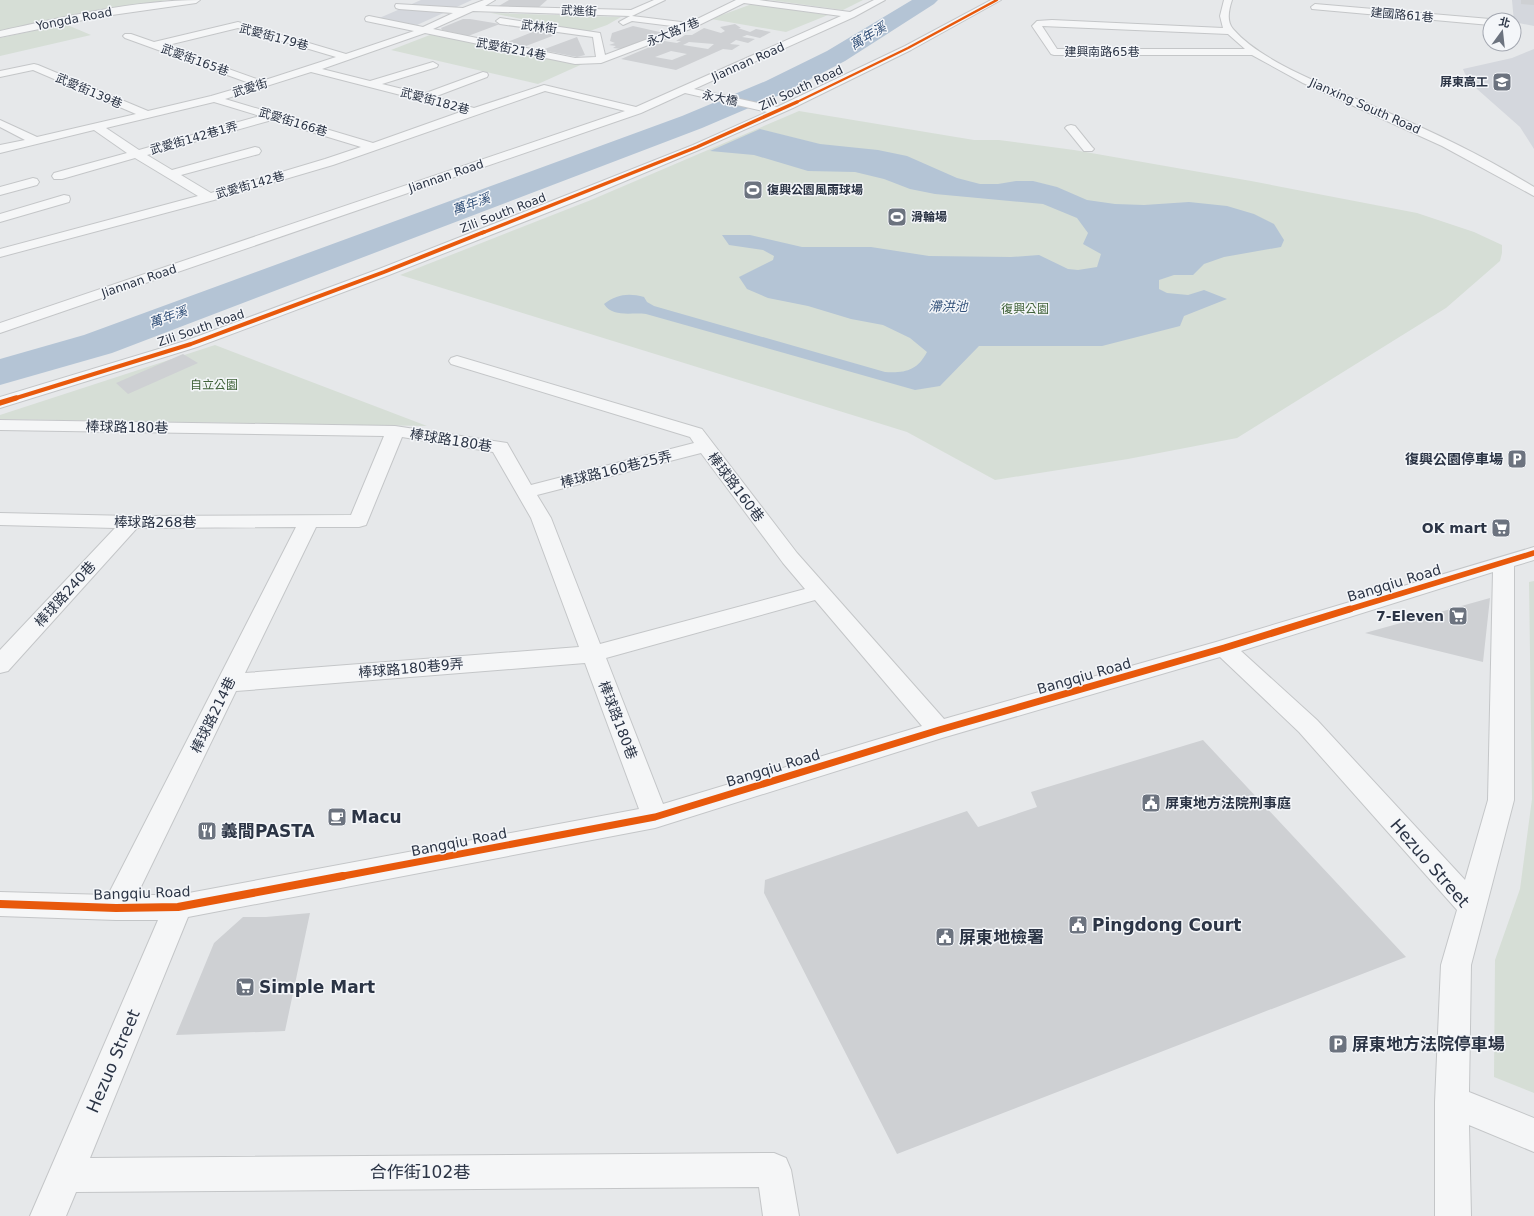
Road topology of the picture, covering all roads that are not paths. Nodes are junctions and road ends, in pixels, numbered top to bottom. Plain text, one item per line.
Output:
1 (196, 0) edge
2 (414, 0) edge
3 (491, 0) edge
4 (660, 0) edge
5 (740, 0) edge
6 (743, 0) edge
7 (881, 0) edge
8 (996, 0) edge
9 (1228, 0) edge
10 (1315, 7) dead end
11 (424, 8) junction
12 (469, 12) junction
13 (381, 14) dead end
14 (632, 15) junction
15 (851, 15) junction
16 (487, 20) dead end
17 (1482, 21) edge
18 (388, 24) junction
19 (618, 25) dead end
20 (690, 26) junction
21 (423, 31) junction
22 (1229, 31) junction
23 (0, 34) edge
24 (128, 36) dead end
25 (154, 45) junction
26 (1254, 52) junction
27 (346, 57) junction
28 (601, 60) junction
29 (434, 65) dead end
30 (312, 69) junction
31 (0, 74) edge
32 (483, 75) dead end
33 (262, 84) junction
34 (371, 84) junction
35 (685, 90) junction
36 (423, 98) junction
37 (214, 99) junction
38 (475, 111) junction
39 (637, 111) junction
40 (778, 111) junction
41 (145, 114) junction
42 (273, 116) junction
43 (0, 123) edge
44 (97, 127) junction
45 (1071, 128) dead end
46 (34, 140) junction
47 (372, 146) junction
48 (0, 149) edge
49 (1088, 149) dead end
50 (255, 151) dead end
51 (137, 154) junction
52 (170, 174) junction
53 (58, 176) dead end
54 (33, 182) dead end
55 (0, 191) edge
56 (1534, 192) edge
57 (209, 197) junction
58 (64, 199) dead end
59 (7, 232) edge
60 (0, 253) edge
61 (42, 254) dead end
62 (0, 328) edge
63 (457, 361) dead end
64 (0, 403) edge
65 (0, 425) edge
66 (395, 431) junction
67 (706, 446) junction
68 (526, 492) junction
69 (0, 519) edge
70 (309, 521) junction
71 (130, 522) junction
72 (1534, 553) edge
73 (1504, 562) junction
74 (820, 592) junction
75 (1224, 648) junction
76 (592, 654) junction
77 (0, 665) edge
78 (228, 683) junction
79 (939, 730) junction
80 (655, 817) junction
81 (0, 904) edge
82 (1472, 906) junction
83 (178, 907) junction
84 (116, 908) junction
85 (1452, 1102) junction
86 (1534, 1135) edge
87 (65, 1175) junction
88 (48, 1216) edge
89 (781, 1216) edge
90 (1453, 1216) edge

1 - 23 street, Yongda Road
2 - 11 street
3 - 12 street
4 - 14 street, 武進街
5 - 6 street
6 - 15 street
6 - 20 street, 永大路7巷
7 - 15 street, Jiannan Road
8 - 40 street, Zili South Road
9 - 22 street
10 - 17 street, 建國路61巷
11 - 12 street
11 - 18 street
12 - 14 street, 武進街
12 - 21 street, 武愛街
13 - 18 street, 武愛街214巷
14 - 19 street
14 - 20 street
15 - 35 street, Jiannan Road
16 - 28 street, 武林街
18 - 21 street, 武愛街214巷
20 - 28 street, 永大路7巷
21 - 27 street, 武愛街
21 - 28 street, 武愛街214巷
22 - 26 street, Jianxing South Road
22 - 26 street, 建興南路65巷
24 - 25 street, 武愛街165巷
25 - 27 street, 武愛街179巷
25 - 33 street, 武愛街165巷
26 - 56 street, Jianxing South Road
27 - 30 street, 武愛街
29 - 34 street
30 - 33 street, 武愛街
30 - 34 street, 武愛街182巷
31 - 41 street, 武愛街139巷
32 - 36 street
33 - 37 street, 武愛街
34 - 36 street, 武愛街182巷
35 - 39 street, Jiannan Road
35 - 40 street, 永大橋
36 - 38 street, 武愛街182巷
37 - 41 street, 武愛街
37 - 42 street, 武愛街166巷
38 - 39 street
38 - 47 street, 武愛街182巷
39 - 62 street, Jiannan Road
40 - 64 street, Zili South Road
41 - 44 street, 武愛街
42 - 47 street, 武愛街166巷
42 - 51 street, 武愛街142巷1弄
43 - 46 street
44 - 46 street, 武愛街
44 - 51 street, 武愛街142巷
45 - 49 street
46 - 48 street, 武愛街
47 - 57 street, 武愛街142巷
50 - 52 street
51 - 52 street, 武愛街142巷
51 - 53 street, 武愛街142巷1弄
52 - 57 street, 武愛街142巷
54 - 55 street
57 - 59 street
58 - 59 street
59 - 60 street
59 - 61 street
63 - 67 street, 棒球路160巷
65 - 66 street, 棒球路180巷
66 - 68 street, 棒球路180巷
66 - 70 street, 棒球路268巷
67 - 68 street, 棒球路160巷25弄
67 - 74 street, 棒球路160巷
68 - 76 street, 棒球路180巷
69 - 71 street, 棒球路268巷
70 - 71 street, 棒球路268巷
70 - 78 street, 棒球路214巷
71 - 77 street, 棒球路240巷
72 - 73 street, Bangqiu Road
73 - 75 street, Bangqiu Road
73 - 82 street
74 - 76 street, 棒球路180巷9弄
74 - 79 street, 棒球路160巷
75 - 79 street, Bangqiu Road
75 - 82 street, Hezuo Street
76 - 78 street, 棒球路180巷9弄
76 - 80 street, 棒球路180巷
78 - 84 street, 棒球路214巷
79 - 80 street, Bangqiu Road
80 - 83 street, Bangqiu Road
81 - 84 street, Bangqiu Road
82 - 85 street, Hezuo Street
83 - 84 street, Bangqiu Road
83 - 87 street, Hezuo Street
85 - 86 street
85 - 90 street, Hezuo Street
87 - 88 street, Hezuo Street
87 - 89 street, 合作街102巷

